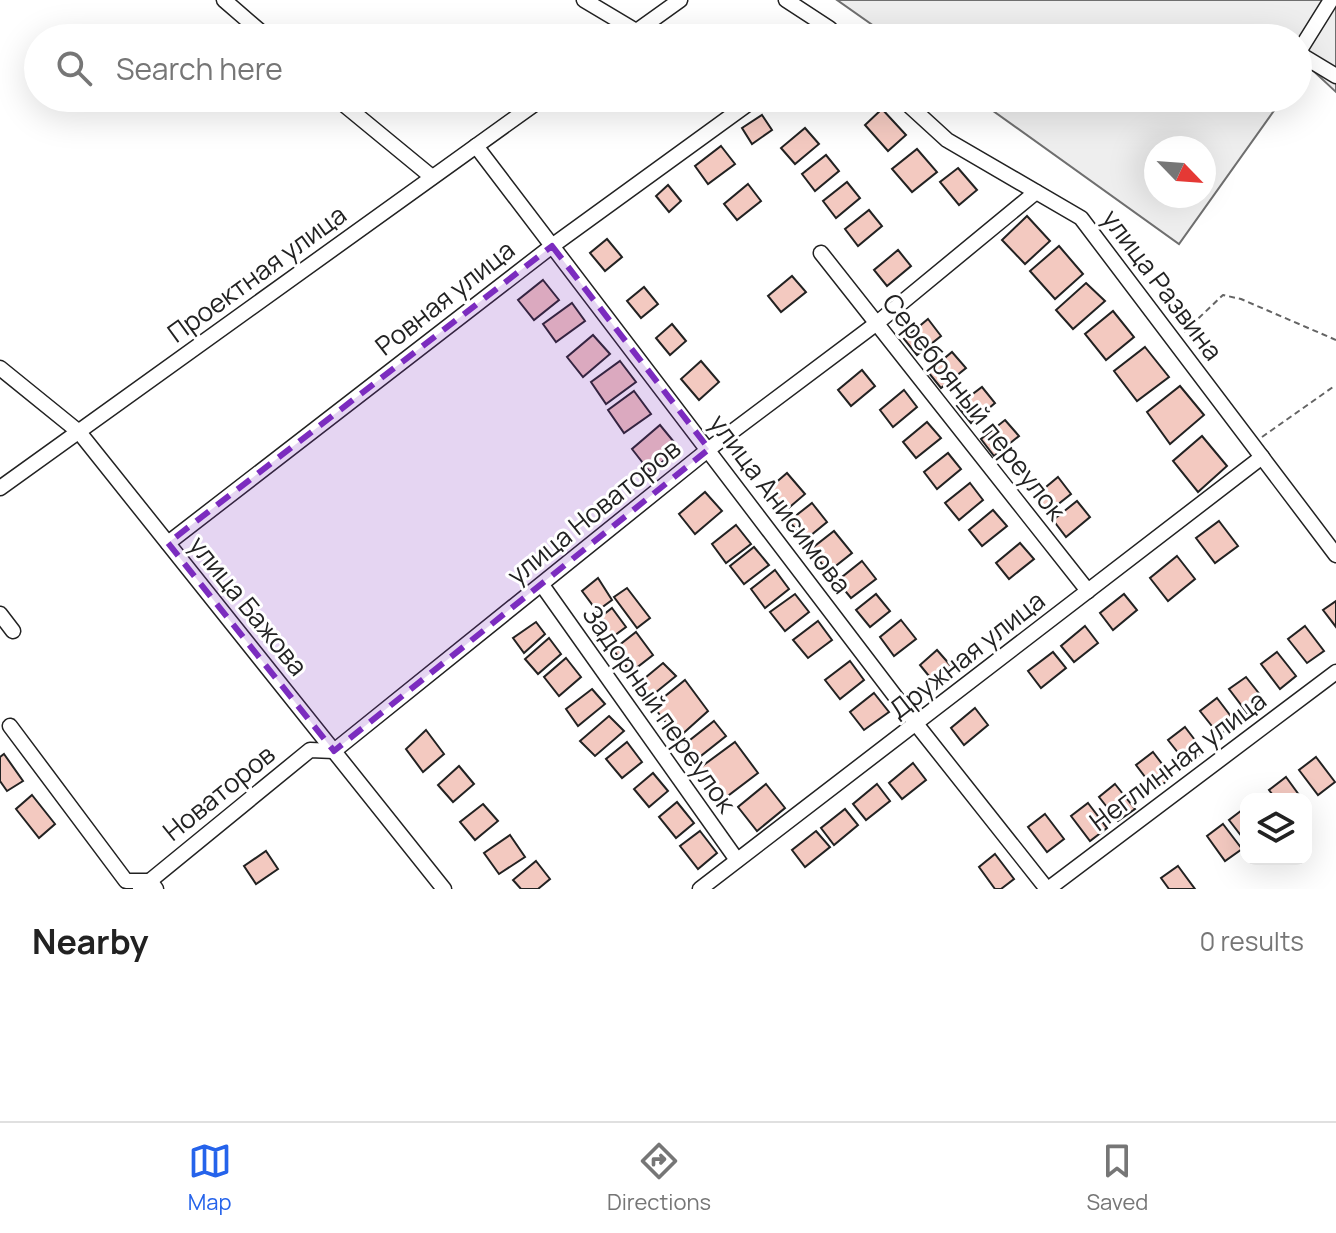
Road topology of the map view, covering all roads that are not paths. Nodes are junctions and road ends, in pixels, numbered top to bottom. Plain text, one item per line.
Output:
1 (224, 0) edge
2 (584, 0) edge
3 (680, 0) edge
4 (786, 0) edge
5 (1331, 0) edge
6 (252, 24) edge
7 (617, 24) edge
8 (647, 24) edge
9 (823, 24) edge
10 (1312, 31) edge
11 (1312, 61) edge
12 (1336, 76) edge
13 (353, 112) edge
14 (523, 112) edge
15 (737, 112) edge
16 (916, 112) edge
17 (476, 146) junction
18 (432, 177) junction
19 (1036, 192) junction
20 (552, 246) junction
21 (821, 253) dead end
22 (877, 323) junction
23 (0, 368) edge
24 (79, 432) junction
25 (709, 449) junction
26 (1262, 457) junction
27 (0, 488) edge
28 (168, 543) junction
29 (1336, 555) edge
30 (542, 585) junction
31 (1088, 591) junction
32 (0, 614) edge
33 (13, 631) dead end
34 (1336, 672) edge
35 (917, 725) junction
36 (10, 726) dead end
37 (334, 751) junction
38 (737, 860) junction
39 (149, 886) edge
40 (444, 889) edge
41 (700, 889) edge
42 (1048, 889) edge

1 - 6 street
2 - 7 street
3 - 8 street
4 - 9 street
5 - 10 street
11 - 12 street
13 - 18 street
14 - 17 street, Проектная улица
15 - 20 street, Ровная улица
16 - 19 street, улица Развина
17 - 18 street, Проектная улица
17 - 20 street, улица Анисимова
18 - 24 street, Проектная улица
19 - 22 street, улица Новаторов
19 - 26 street, улица Развина
20 - 25 street, улица Анисимова
20 - 28 street, Ровная улица
21 - 22 street, Серебряный переулок
22 - 25 street, улица Новаторов
22 - 31 street, Серебряный переулок
23 - 24 street, улица Бажова
24 - 27 street, Проектная улица
24 - 28 street, улица Бажова
25 - 30 street, улица Новаторов
25 - 35 street, улица Анисимова
26 - 29 street, улица Развина
26 - 31 street, Дружная улица
28 - 37 street, улица Бажова
30 - 37 street, улица Новаторов
30 - 38 street, Задорный переулок
31 - 35 street, Дружная улица
32 - 33 street
34 - 42 street, Неглинная улица
35 - 38 street, Дружная улица
35 - 42 street, улица Анисимова
36 - 39 street
37 - 39 street, Новаторов
37 - 40 street, улица Бажова
38 - 41 street, Дружная улица

